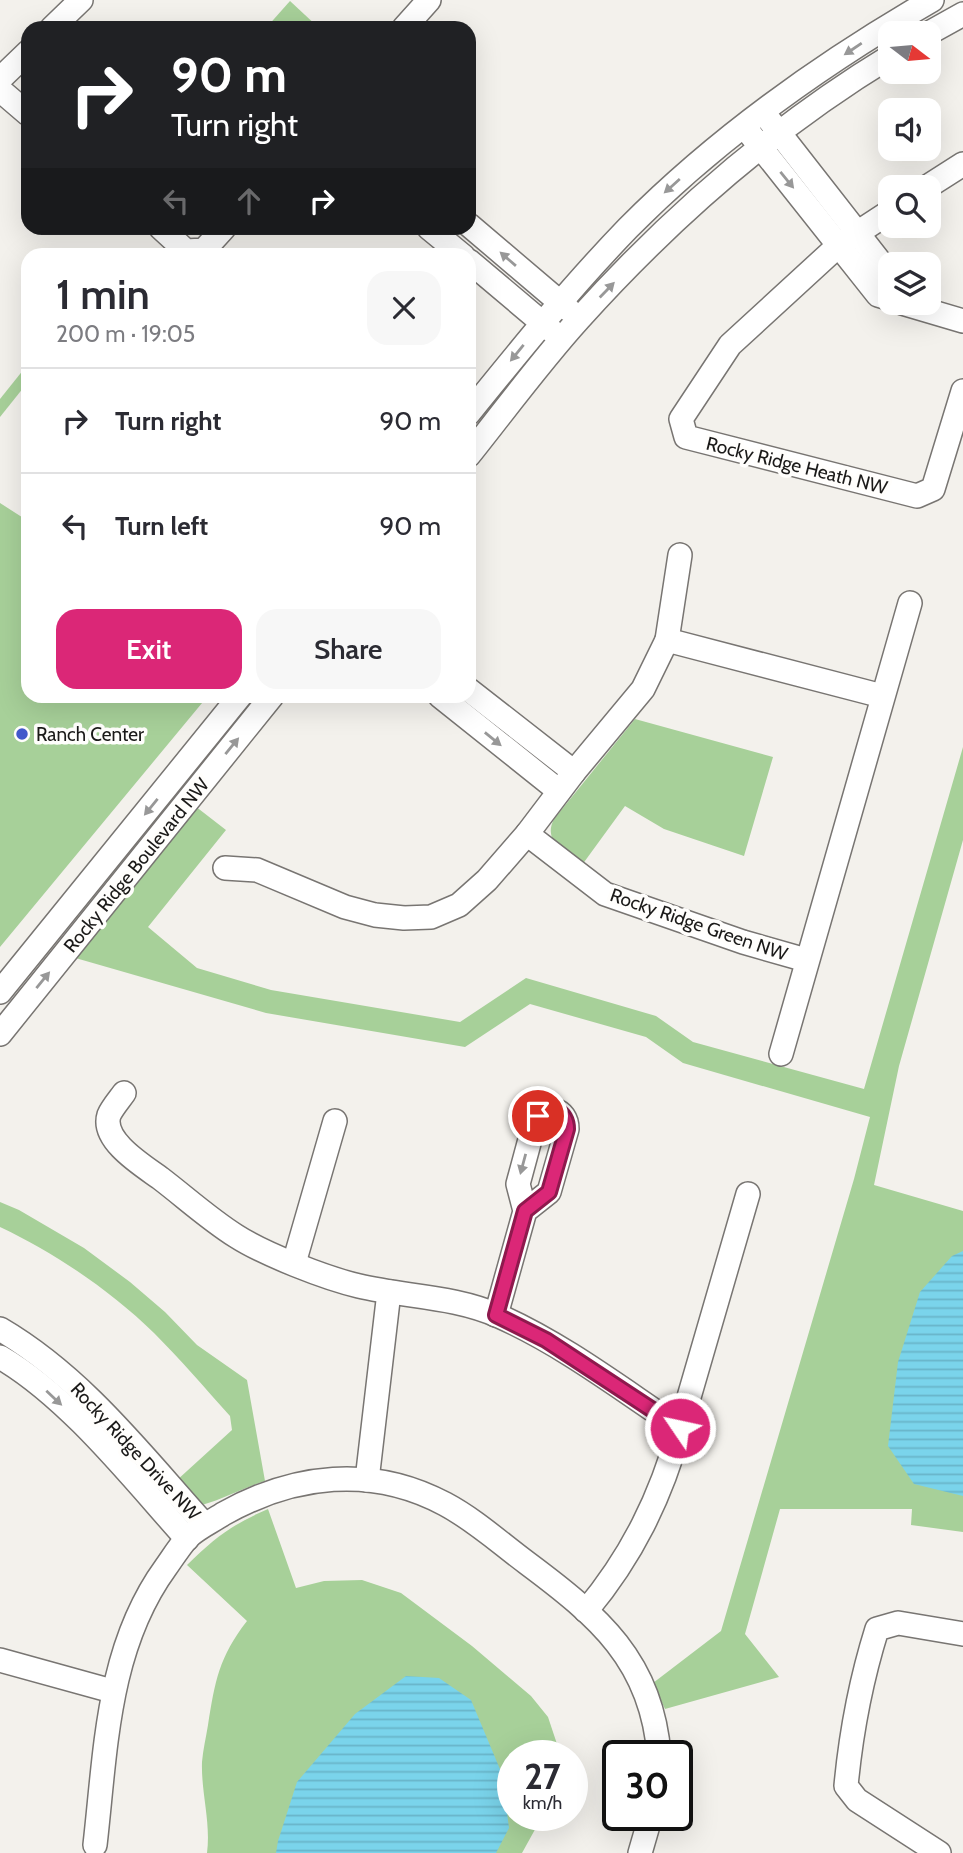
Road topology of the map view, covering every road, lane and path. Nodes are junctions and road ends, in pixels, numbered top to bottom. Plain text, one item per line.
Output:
1 (81, 0) edge
2 (429, 0) edge
3 (932, 0) edge
4 (963, 14) edge
5 (59, 21) edge
6 (410, 21) edge
7 (942, 26) edge
8 (21, 59) edge
9 (878, 66) edge
10 (0, 79) edge
11 (0, 90) edge
12 (21, 108) edge
13 (762, 112) junction
14 (744, 127) junction
15 (779, 132) junction
16 (760, 147) junction
17 (963, 164) edge
18 (941, 178) edge
19 (878, 219) edge
20 (476, 231) edge
21 (169, 235) edge
22 (218, 235) edge
23 (438, 235) edge
24 (847, 239) junction
25 (183, 248) edge
26 (206, 248) edge
27 (453, 248) edge
28 (878, 265) edge
29 (476, 267) edge
30 (878, 295) edge
31 (560, 301) junction
32 (941, 313) edge
33 (579, 319) junction
34 (963, 321) edge
35 (542, 322) junction
36 (562, 339) junction
37 (963, 391) edge
38 (476, 404) edge
39 (476, 446) edge
40 (680, 555) dead end
41 (910, 603) dead end
42 (667, 640) junction
43 (476, 695) edge
44 (882, 696) junction
45 (234, 703) edge
46 (266, 703) edge
47 (449, 703) edge
48 (574, 772) junction
49 (559, 791) junction
50 (527, 834) junction
51 (225, 868) dead end
52 (806, 960) junction
53 (0, 992) edge
54 (0, 1034) edge
55 (780, 1054) dead end
56 (124, 1093) dead end
57 (335, 1121) dead end
58 (748, 1195) dead end
59 (525, 1211) dead end
60 (294, 1264) junction
61 (389, 1293) junction
62 (496, 1315) junction
63 (0, 1329) edge
64 (0, 1357) edge
65 (39, 1369) junction
66 (680, 1428) junction
67 (367, 1480) junction
68 (195, 1531) junction
69 (586, 1611) junction
70 (963, 1634) edge
71 (0, 1660) edge
72 (112, 1692) junction
73 (657, 1740) edge
74 (646, 1831) edge
75 (95, 1845) dead end
76 (640, 1853) edge
77 (939, 1853) edge

1 - 5 street
2 - 6 street
3 -> 13 street
4 - 7 street
8 - 10 street
9 - 15 street
11 - 12 street
13 - 14 street
13 - 15 street
14 - 16 street
14 -> 31 street
15 - 16 street
15 - 24 street
16 -> 24 street
33 -> 16 street
17 - 18 street
19 - 24 street
31 -> 20 street
21 - 25 street
22 - 26 street
23 - 27 street
24 - 28 street
24 - 30 street
24 - 37 street, Rocky Ridge Heath NW
29 - 35 street
31 - 33 street
31 - 35 street
32 - 34 street
33 - 36 street
35 - 36 street
35 -> 38 street
36 - 39 street
40 - 42 street
41 - 44 street, Rocky Ridge Green NW
42 - 44 street
42 - 48 street
43 - 48 street
44 - 52 street, Rocky Ridge Green NW
45 -> 53 street, Rocky Ridge Boulevard NW
54 -> 46 street, Rocky Ridge Boulevard NW
47 -> 49 street
48 - 49 street
49 - 50 street
50 - 51 street
50 - 52 street, Rocky Ridge Green NW
52 - 55 street, Rocky Ridge Green NW
56 - 60 street
57 - 60 street
58 - 66 street
59 - 62 street
60 - 61 street
61 - 62 street
61 - 67 street
62 - 66 street
63 - 65 street, Rocky Ridge Drive NW
64 - 65 street, Rocky Ridge Drive NW
65 - 68 street, Rocky Ridge Drive NW
66 - 69 street
67 - 68 street
67 - 69 street
68 - 72 street
69 - 73 street
70 - 77 street
71 - 72 street
72 - 75 street
74 - 76 street

